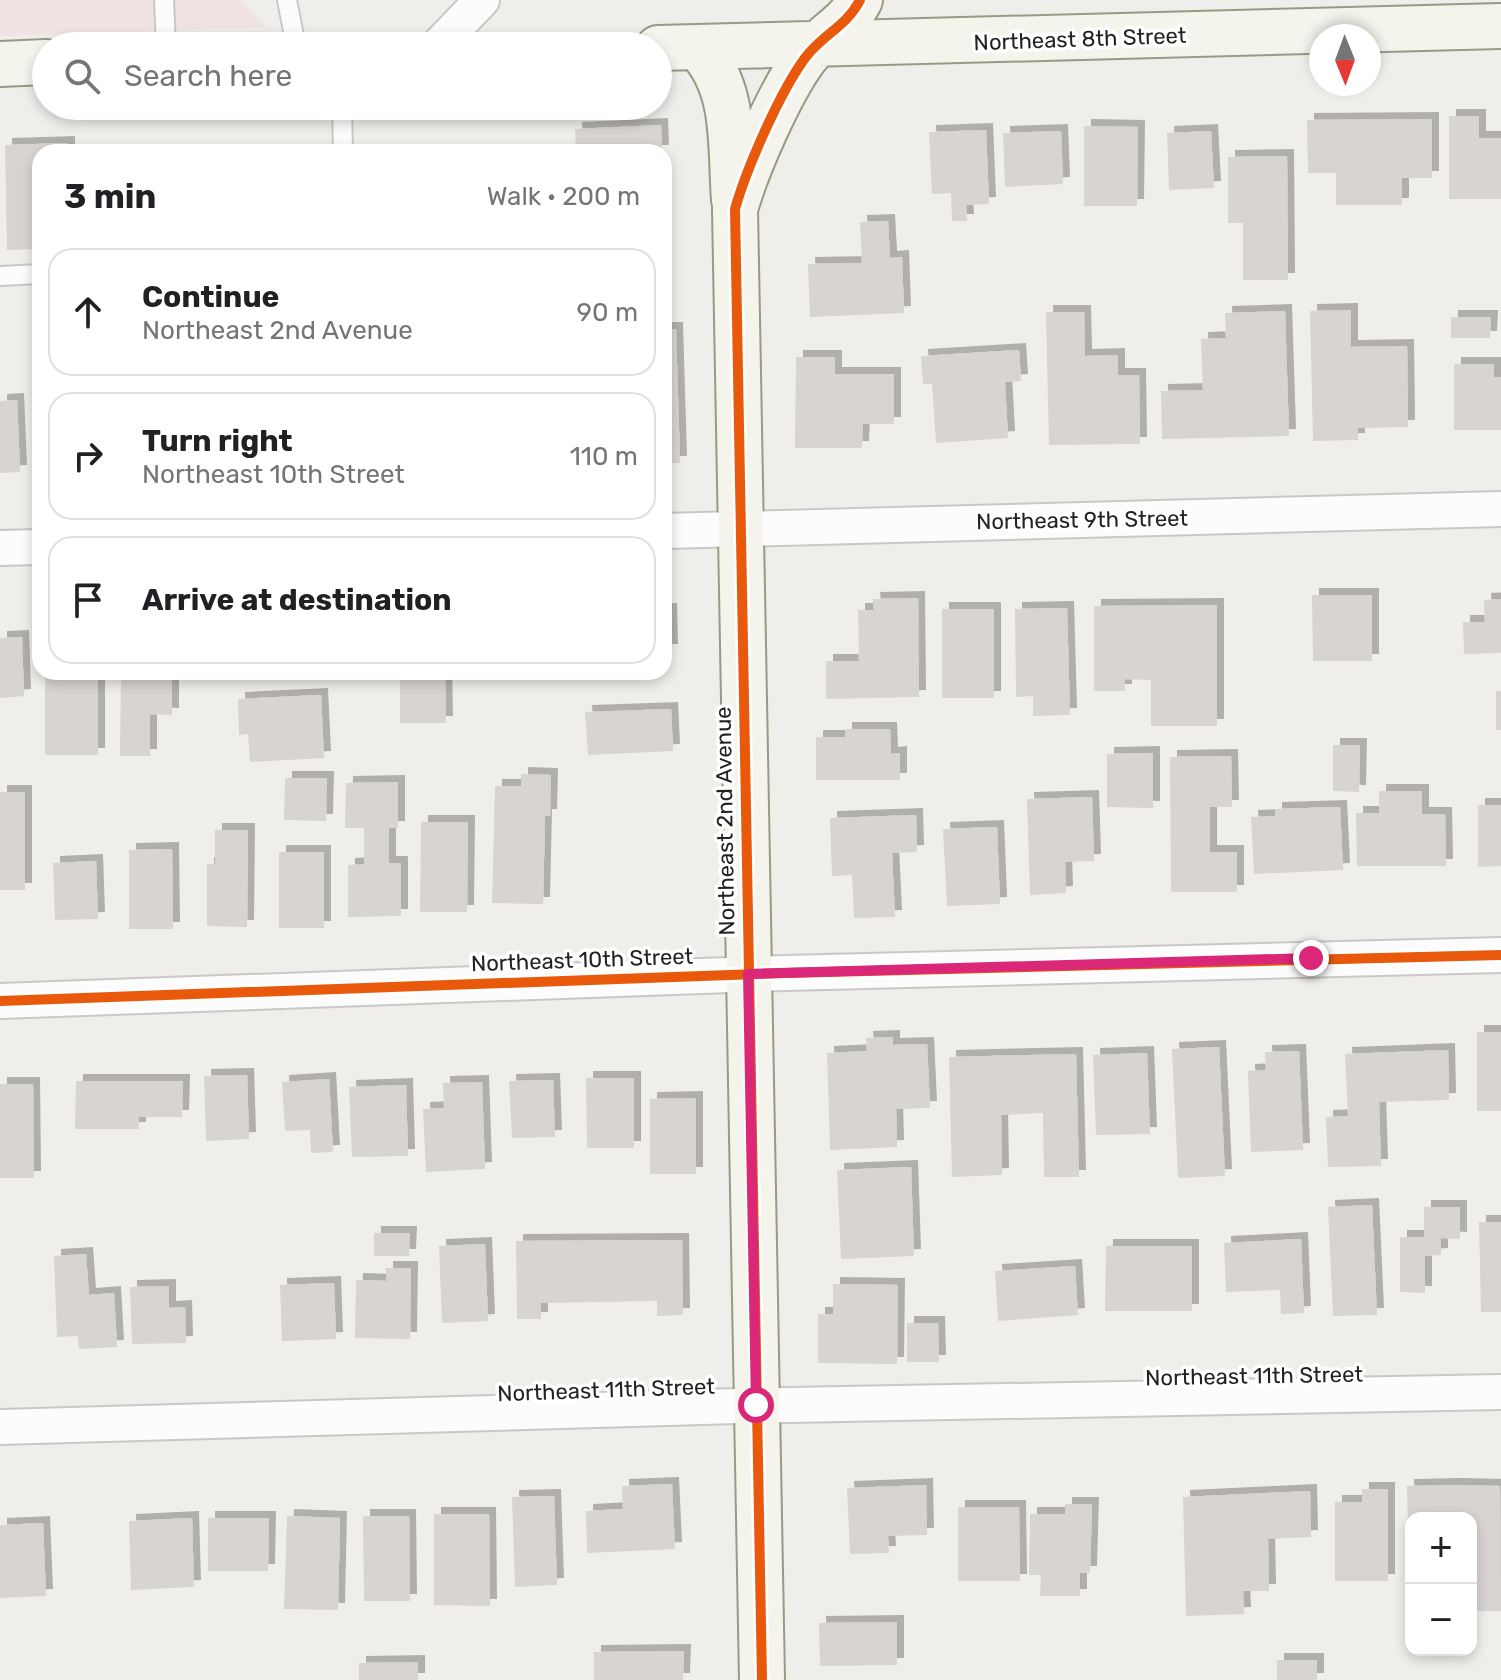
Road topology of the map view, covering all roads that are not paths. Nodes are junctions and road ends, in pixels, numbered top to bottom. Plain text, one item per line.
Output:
1 (164, 0) edge
2 (287, 0) edge
3 (482, 0) edge
4 (860, 0) edge
5 (1501, 26) edge
6 (165, 32) edge
7 (293, 32) edge
8 (451, 32) edge
9 (814, 46) junction
10 (678, 48) edge
11 (32, 63) edge
12 (0, 64) edge
13 (342, 120) edge
14 (343, 144) edge
15 (735, 209) junction
16 (32, 274) edge
17 (0, 276) edge
18 (1501, 509) edge
19 (739, 529) junction
20 (672, 531) edge
21 (32, 547) edge
22 (0, 548) edge
23 (1501, 955) edge
24 (748, 974) junction
25 (0, 1001) edge
26 (1501, 1392) edge
27 (756, 1405) junction
28 (0, 1427) edge
29 (762, 1680) edge

1 - 6 lane
2 - 7 lane
3 - 8 street
4 - 9 street, Northeast 2nd Avenue
5 - 9 street, Northeast 8th Street
9 - 10 street, Northeast 8th Street
9 - 15 street, Northeast 2nd Avenue
10 - 15 street
11 - 12 street
13 - 14 lane
15 - 19 street, Northeast 2nd Avenue
16 - 17 lane
18 - 19 street, Northeast 9th Street
19 - 20 street, Northeast 9th Street
19 - 24 street, Northeast 2nd Avenue
21 - 22 street
23 - 24 street, Northeast 10th Street
24 - 25 street, Northeast 10th Street
24 - 27 street, Northeast 2nd Avenue
26 - 27 street, Northeast 11th Street
27 - 28 street, Northeast 11th Street
27 - 29 street, Northeast 2nd Avenue

